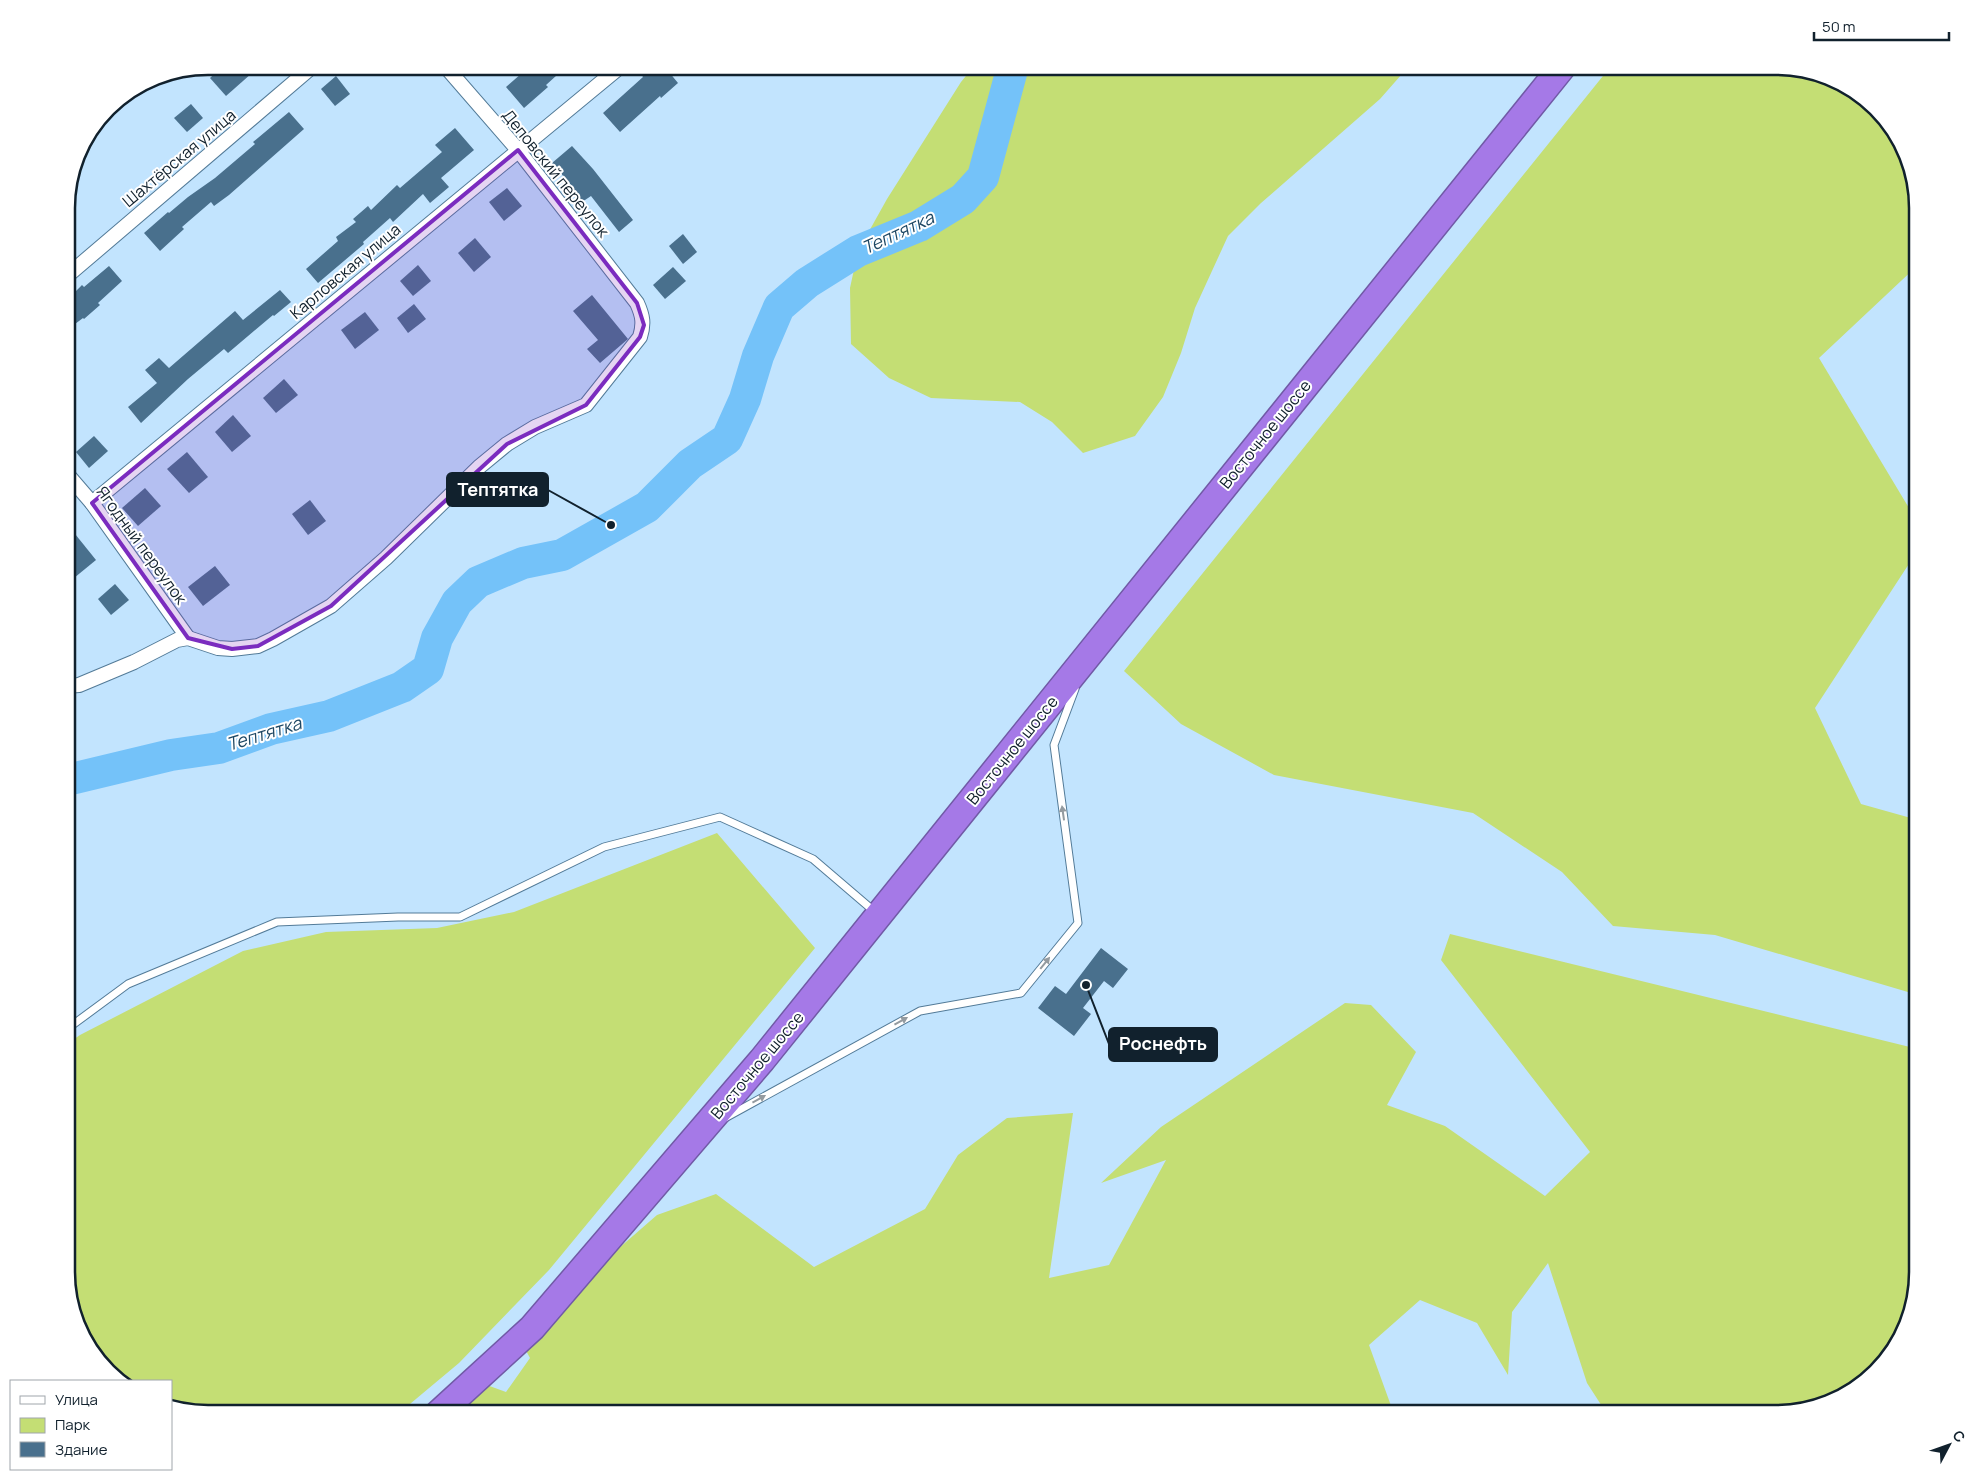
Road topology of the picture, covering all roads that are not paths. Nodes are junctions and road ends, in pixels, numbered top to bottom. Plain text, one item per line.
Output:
1 (302, 75) edge
2 (453, 75) edge
3 (610, 75) edge
4 (1555, 75) edge
5 (518, 150) junction
6 (75, 269) edge
7 (75, 483) edge
8 (92, 503) junction
9 (188, 638) junction
10 (1086, 659) junction
11 (75, 685) edge
12 (878, 915) junction
13 (75, 1022) edge
14 (701, 1131) junction
15 (448, 1405) edge

1 - 6 street, Шахтёрская улица
2 - 5 street, Деповский переулок
3 - 5 street, Карловская улица
4 - 10 highway, Восточное шоссе
5 - 8 street, Карловская улица
5 - 9 street, Деповский переулок
7 - 8 street, Ягодный переулок
8 - 9 street, Ягодный переулок
9 - 11 street
10 - 12 highway, Восточное шоссе
14 -> 10 lane
12 - 13 lane
12 - 14 highway, Восточное шоссе
14 - 15 highway, Восточное шоссе

